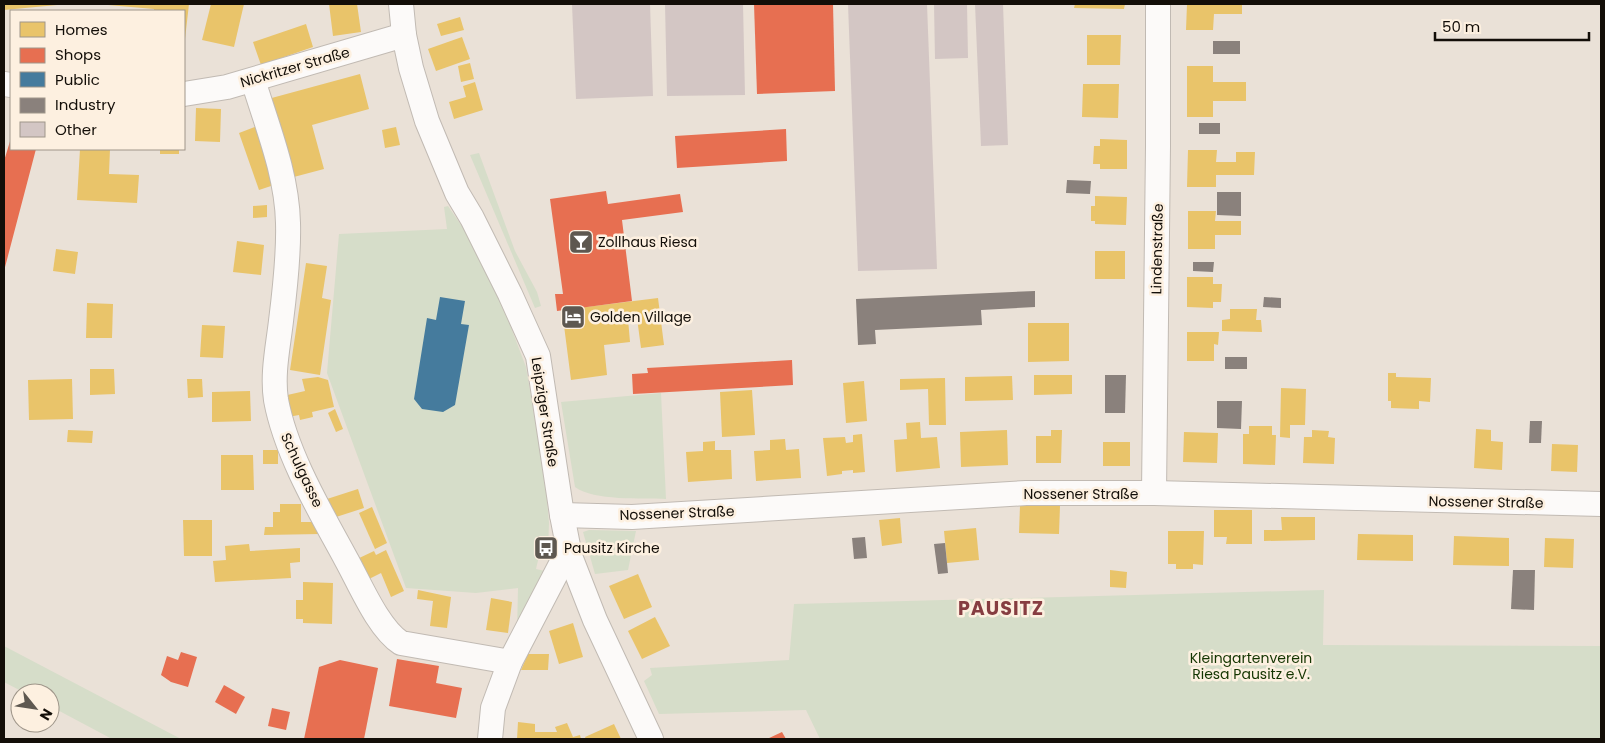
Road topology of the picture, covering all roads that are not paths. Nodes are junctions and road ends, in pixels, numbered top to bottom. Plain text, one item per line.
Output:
1 (401, 4) edge
2 (1158, 4) edge
3 (404, 35) junction
4 (253, 80) junction
5 (185, 94) edge
6 (1154, 493) junction
7 (1601, 504) edge
8 (562, 515) junction
9 (570, 556) junction
10 (510, 662) junction
11 (490, 739) edge
12 (651, 739) edge

1 - 3 street, Leipziger Straße
2 - 6 street, Lindenstraße
3 - 4 street, Nickritzer Straße
3 - 8 street, Leipziger Straße
4 - 5 street, Nickritzer Straße
4 - 10 street, Schulgasse
6 - 7 street, Nossener Straße
6 - 8 street, Nossener Straße
8 - 9 street, Leipziger Straße
9 - 10 street
9 - 12 street, Leipziger Straße
10 - 11 street

